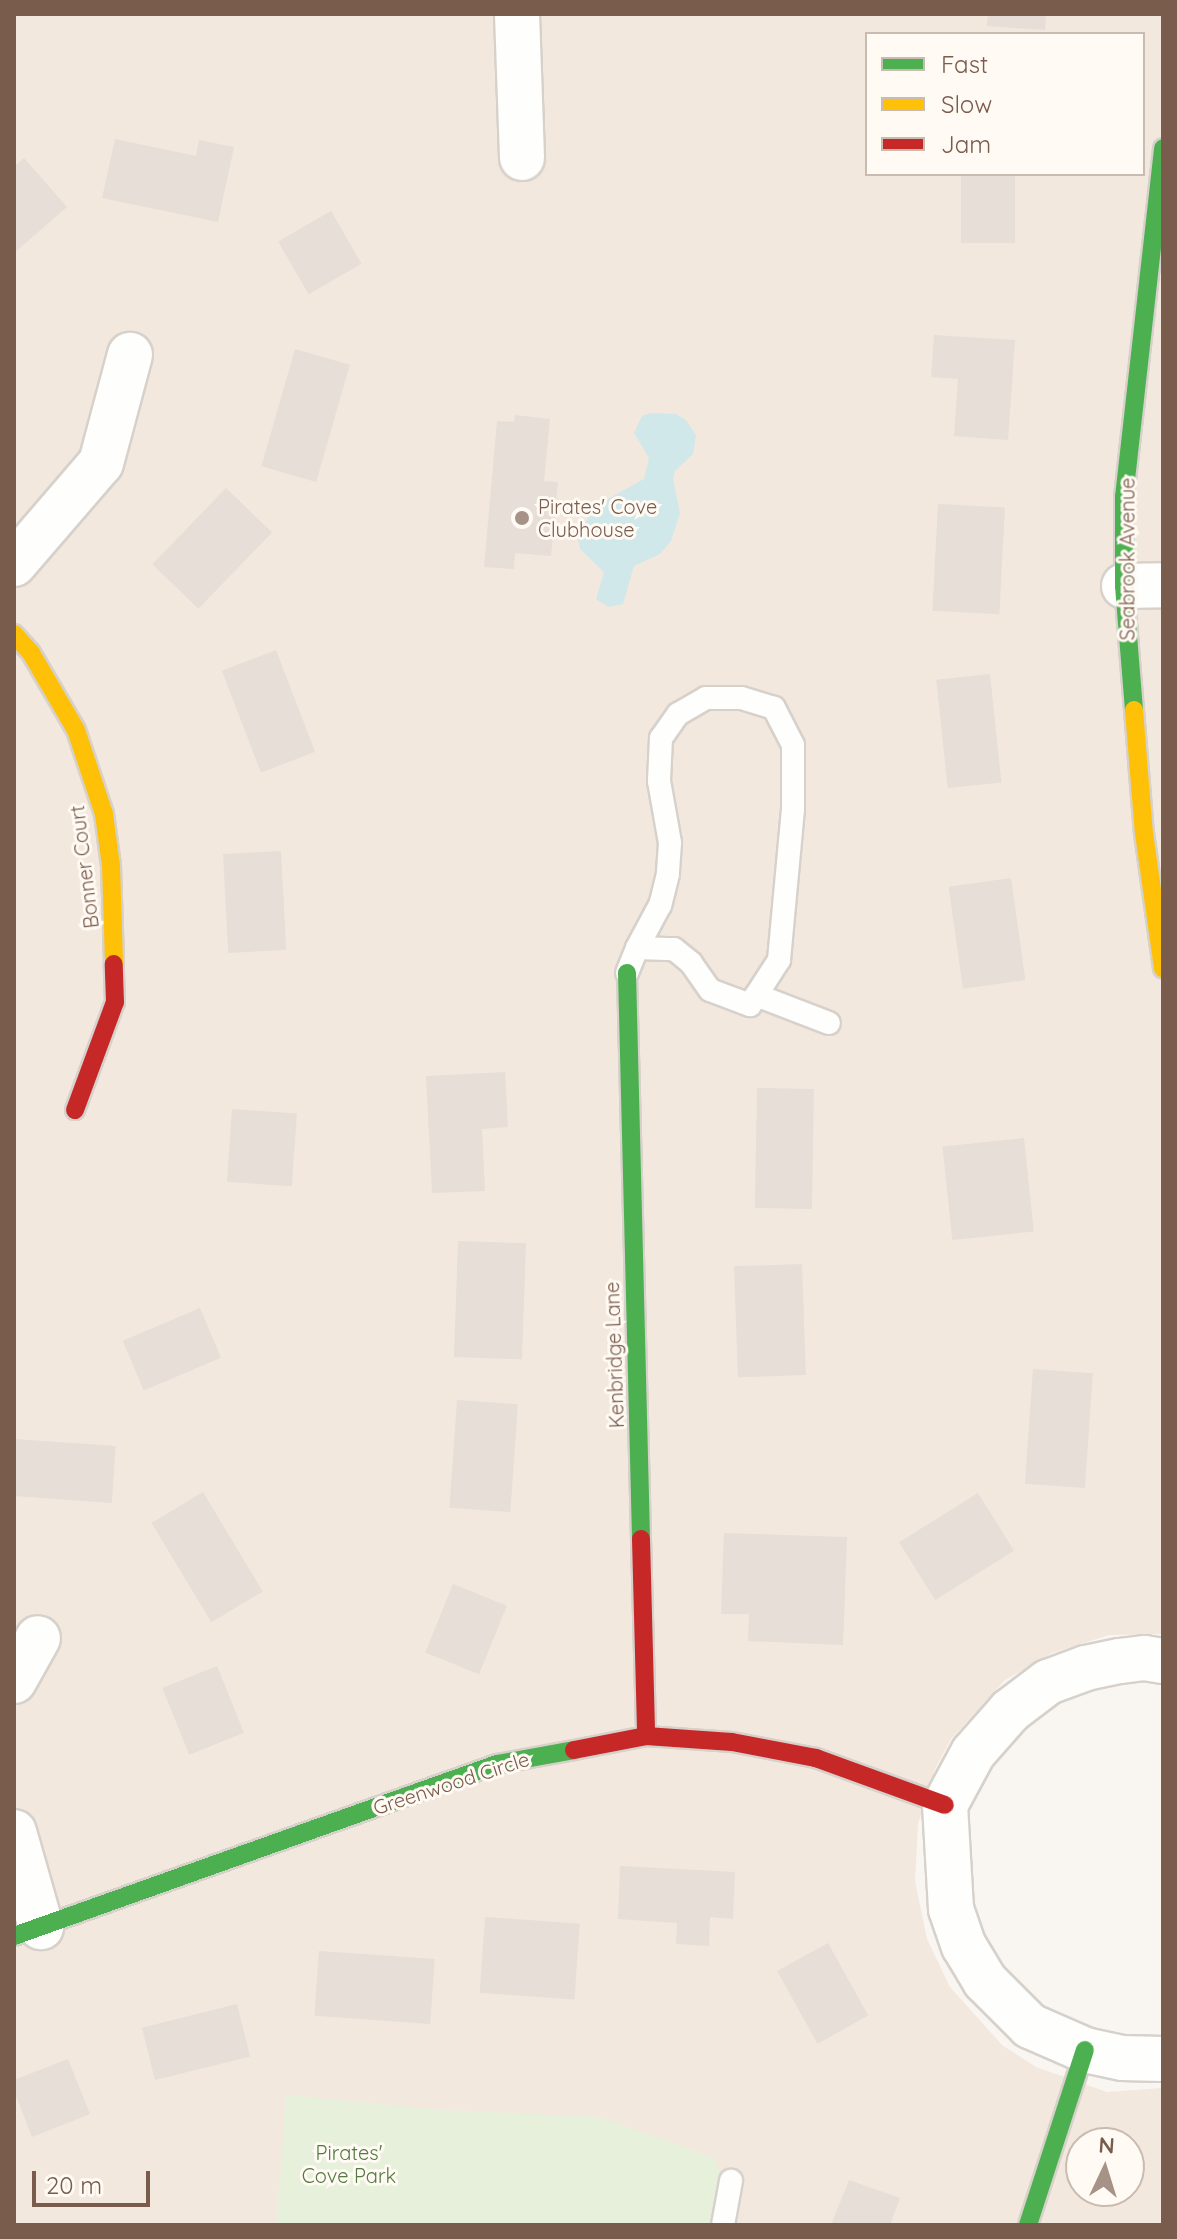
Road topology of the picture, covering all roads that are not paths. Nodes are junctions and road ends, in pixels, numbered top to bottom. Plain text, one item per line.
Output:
1 (517, 14) edge
2 (1163, 148) edge
3 (522, 158) dead end
4 (130, 355) dead end
5 (14, 564) edge
6 (1143, 585) edge
7 (14, 634) edge
8 (637, 948) junction
9 (1163, 969) edge
10 (627, 973) joint
11 (756, 995) junction
12 (829, 1023) dead end
13 (75, 1110) dead end
14 (38, 1638) dead end
15 (1157, 1651) edge
16 (14, 1681) edge
17 (646, 1736) junction
18 (945, 1805) junction
19 (14, 1832) edge
20 (28, 1931) edge
21 (1085, 2050) junction
22 (1163, 2059) edge
23 (731, 2181) dead end
24 (723, 2225) edge
25 (1028, 2225) edge

1 - 3 street
2 - 6 street, Seabrook Avenue
4 - 5 street
6 - 9 street, Seabrook Avenue
7 - 13 street, Bonner Court
8 - 10 lane
8 - 11 lane
8 - 11 lane
10 - 17 street, Kenbridge Lane
11 - 12 lane
14 - 16 street
15 - 18 street
17 - 18 street, Greenwood Circle
17 - 20 street, Greenwood Circle
18 - 21 street
19 - 20 street
21 - 22 street
21 - 25 street
23 - 24 lane

